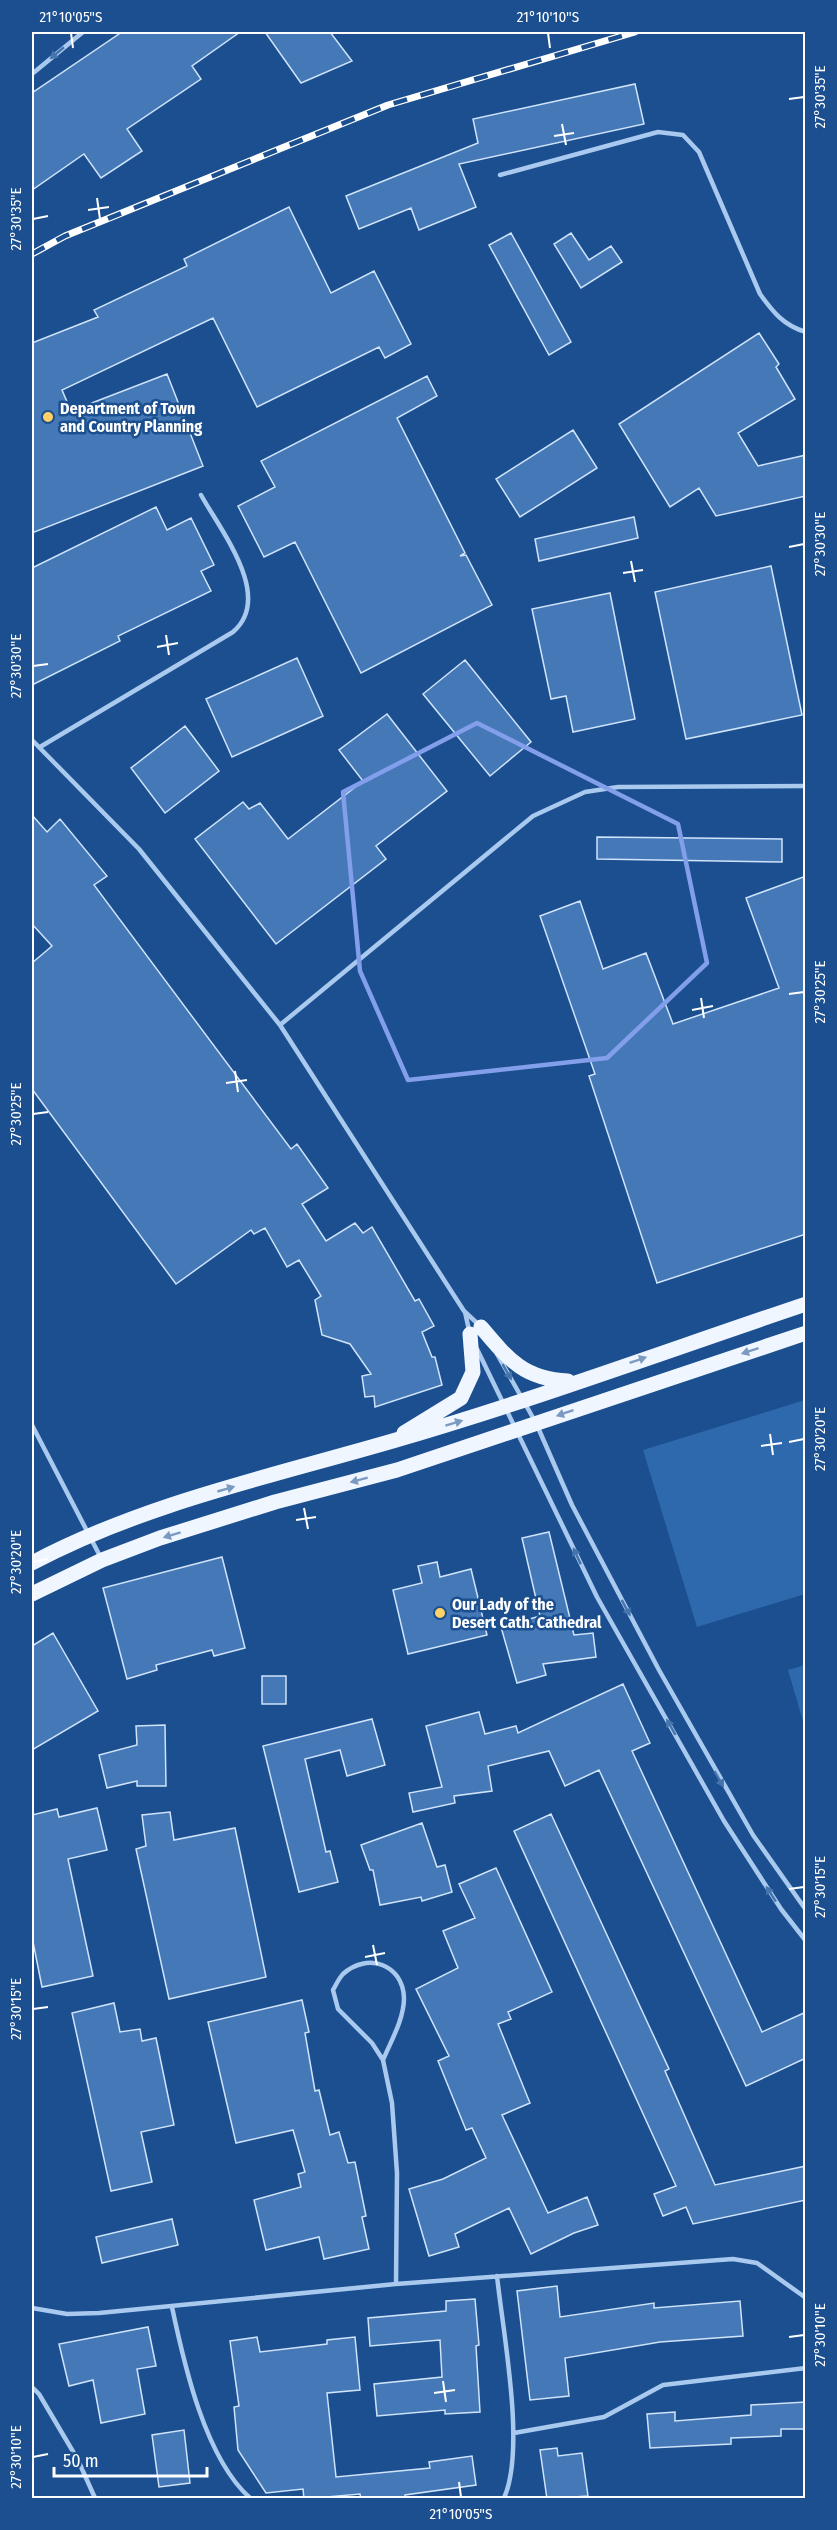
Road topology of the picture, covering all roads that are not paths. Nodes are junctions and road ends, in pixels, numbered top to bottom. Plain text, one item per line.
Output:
1 (83, 32) edge
2 (32, 74) edge
3 (500, 175) dead end
4 (806, 332) edge
5 (201, 495) dead end
6 (32, 740) edge
7 (40, 747) junction
8 (806, 786) edge
9 (280, 1025) junction
10 (806, 1304) edge
11 (464, 1311) junction
12 (475, 1330) junction
13 (806, 1333) edge
14 (575, 1382) junction
15 (524, 1400) junction
16 (504, 1407) junction
17 (536, 1423) junction
18 (32, 1425) edge
19 (516, 1430) junction
20 (392, 1442) junction
21 (397, 1470) junction
22 (89, 1533) junction
23 (102, 1560) junction
24 (32, 1563) edge
25 (32, 1594) edge
26 (806, 1910) edge
27 (806, 1941) edge
28 (383, 2060) junction
29 (497, 2276) junction
30 (396, 2284) junction
31 (806, 2298) edge
32 (172, 2307) junction
33 (32, 2308) edge
34 (806, 2368) edge
35 (32, 2386) edge
36 (514, 2433) junction
37 (95, 2499) edge
38 (250, 2499) edge
39 (504, 2499) edge

1 -> 2 lane
3 - 4 lane
5 - 7 lane
6 - 7 lane
7 - 9 lane
8 - 9 lane
9 - 11 lane
14 -> 10 main road
11 - 12 lane
11 - 12 lane
12 - 14 main road
12 -> 15 lane
12 - 16 lane
12 - 20 main road
13 -> 17 main road
14 - 15 main road
15 - 16 main road
15 - 17 lane
16 - 19 lane
20 -> 16 main road
17 - 19 main road
17 -> 26 lane
18 - 22 lane
19 - 21 main road
27 -> 19 lane
20 - 21 main road
22 -> 20 main road
21 -> 23 main road
22 - 23 lane
22 - 24 main road
23 - 25 main road
28 - 28 lane
28 - 30 lane
29 - 30 lane
29 - 31 lane
29 - 36 lane
30 - 32 lane
32 - 33 lane
32 - 38 lane
34 - 36 lane
35 - 37 lane
36 - 39 lane

